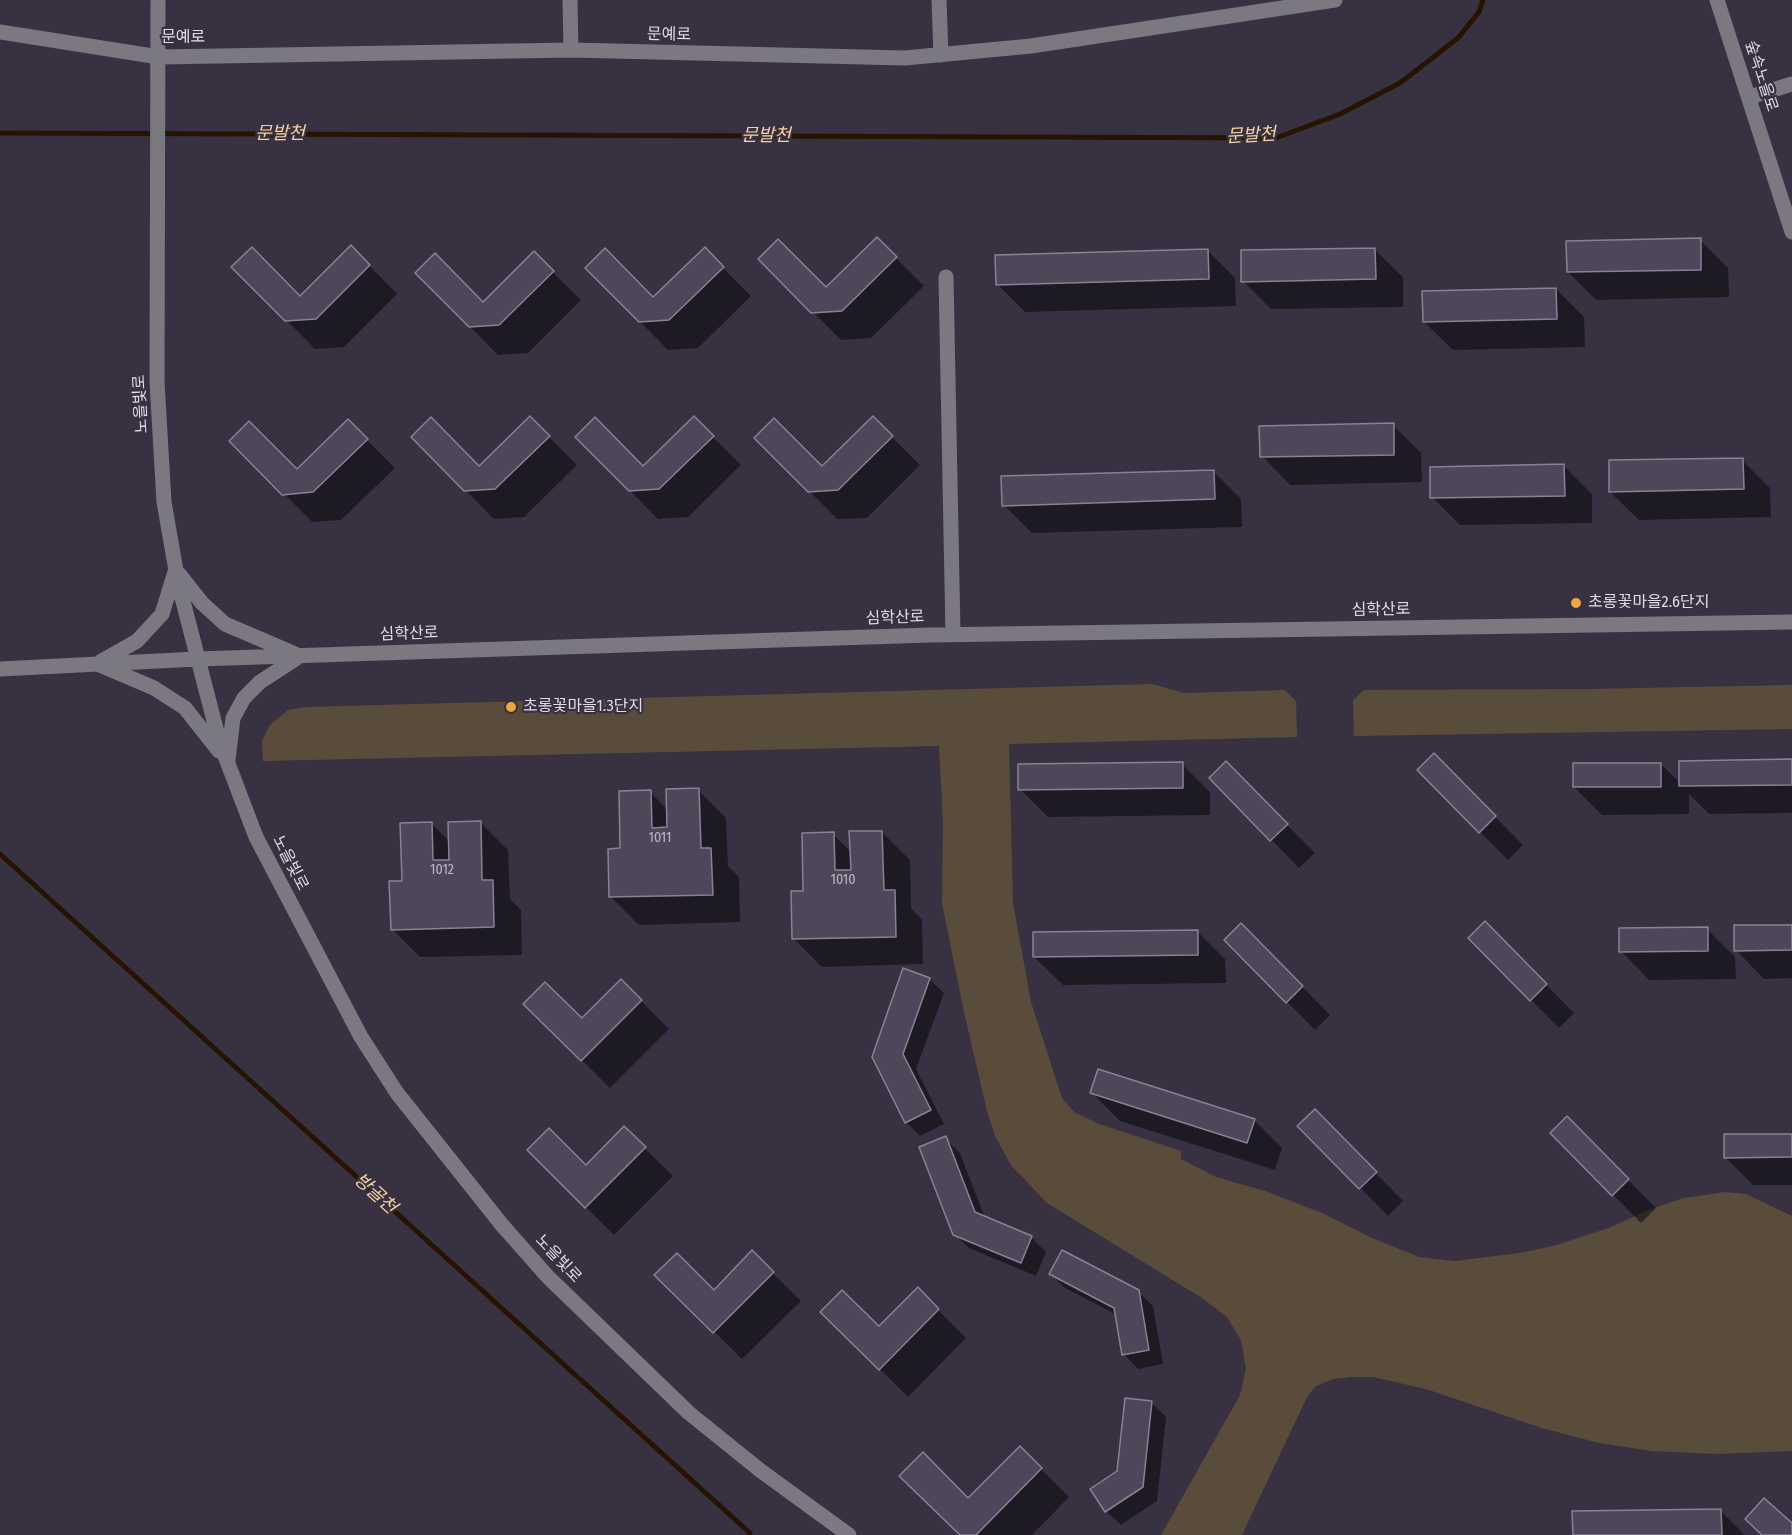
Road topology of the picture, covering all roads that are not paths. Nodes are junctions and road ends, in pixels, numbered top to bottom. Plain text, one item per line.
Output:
1 (158, 0) edge
2 (570, 0) edge
3 (939, 0) edge
4 (1335, 0) edge
5 (1717, 0) edge
6 (0, 32) edge
7 (571, 50) junction
8 (941, 55) junction
9 (159, 57) junction
10 (1792, 84) edge
11 (1750, 98) junction
12 (1792, 232) edge
13 (946, 277) dead end
14 (176, 570) junction
15 (1789, 621) edge
16 (953, 634) junction
17 (301, 656) junction
18 (197, 659) junction
19 (96, 664) junction
20 (0, 669) edge
21 (228, 763) junction
22 (849, 1535) edge

1 - 9 street, 노을빛로
2 - 7 street
3 - 8 street
4 - 8 street, 문예로
5 - 11 street, 숲속노을로
6 - 9 street, 문예로
7 - 8 street, 문예로
7 - 9 street, 문예로
9 - 14 street, 노을빛로
10 - 11 street
11 - 12 street, 숲속노을로
13 - 16 street
14 - 17 street
14 - 18 street, 노을빛로
14 - 19 street
15 - 16 street, 심학산로
16 - 17 street, 심학산로
17 - 18 street, 심학산로
17 - 21 street
18 - 19 street, 심학산로
18 - 21 street, 노을빛로
19 - 20 street, 심학산로
19 - 21 street
21 - 22 street, 노을빛로

